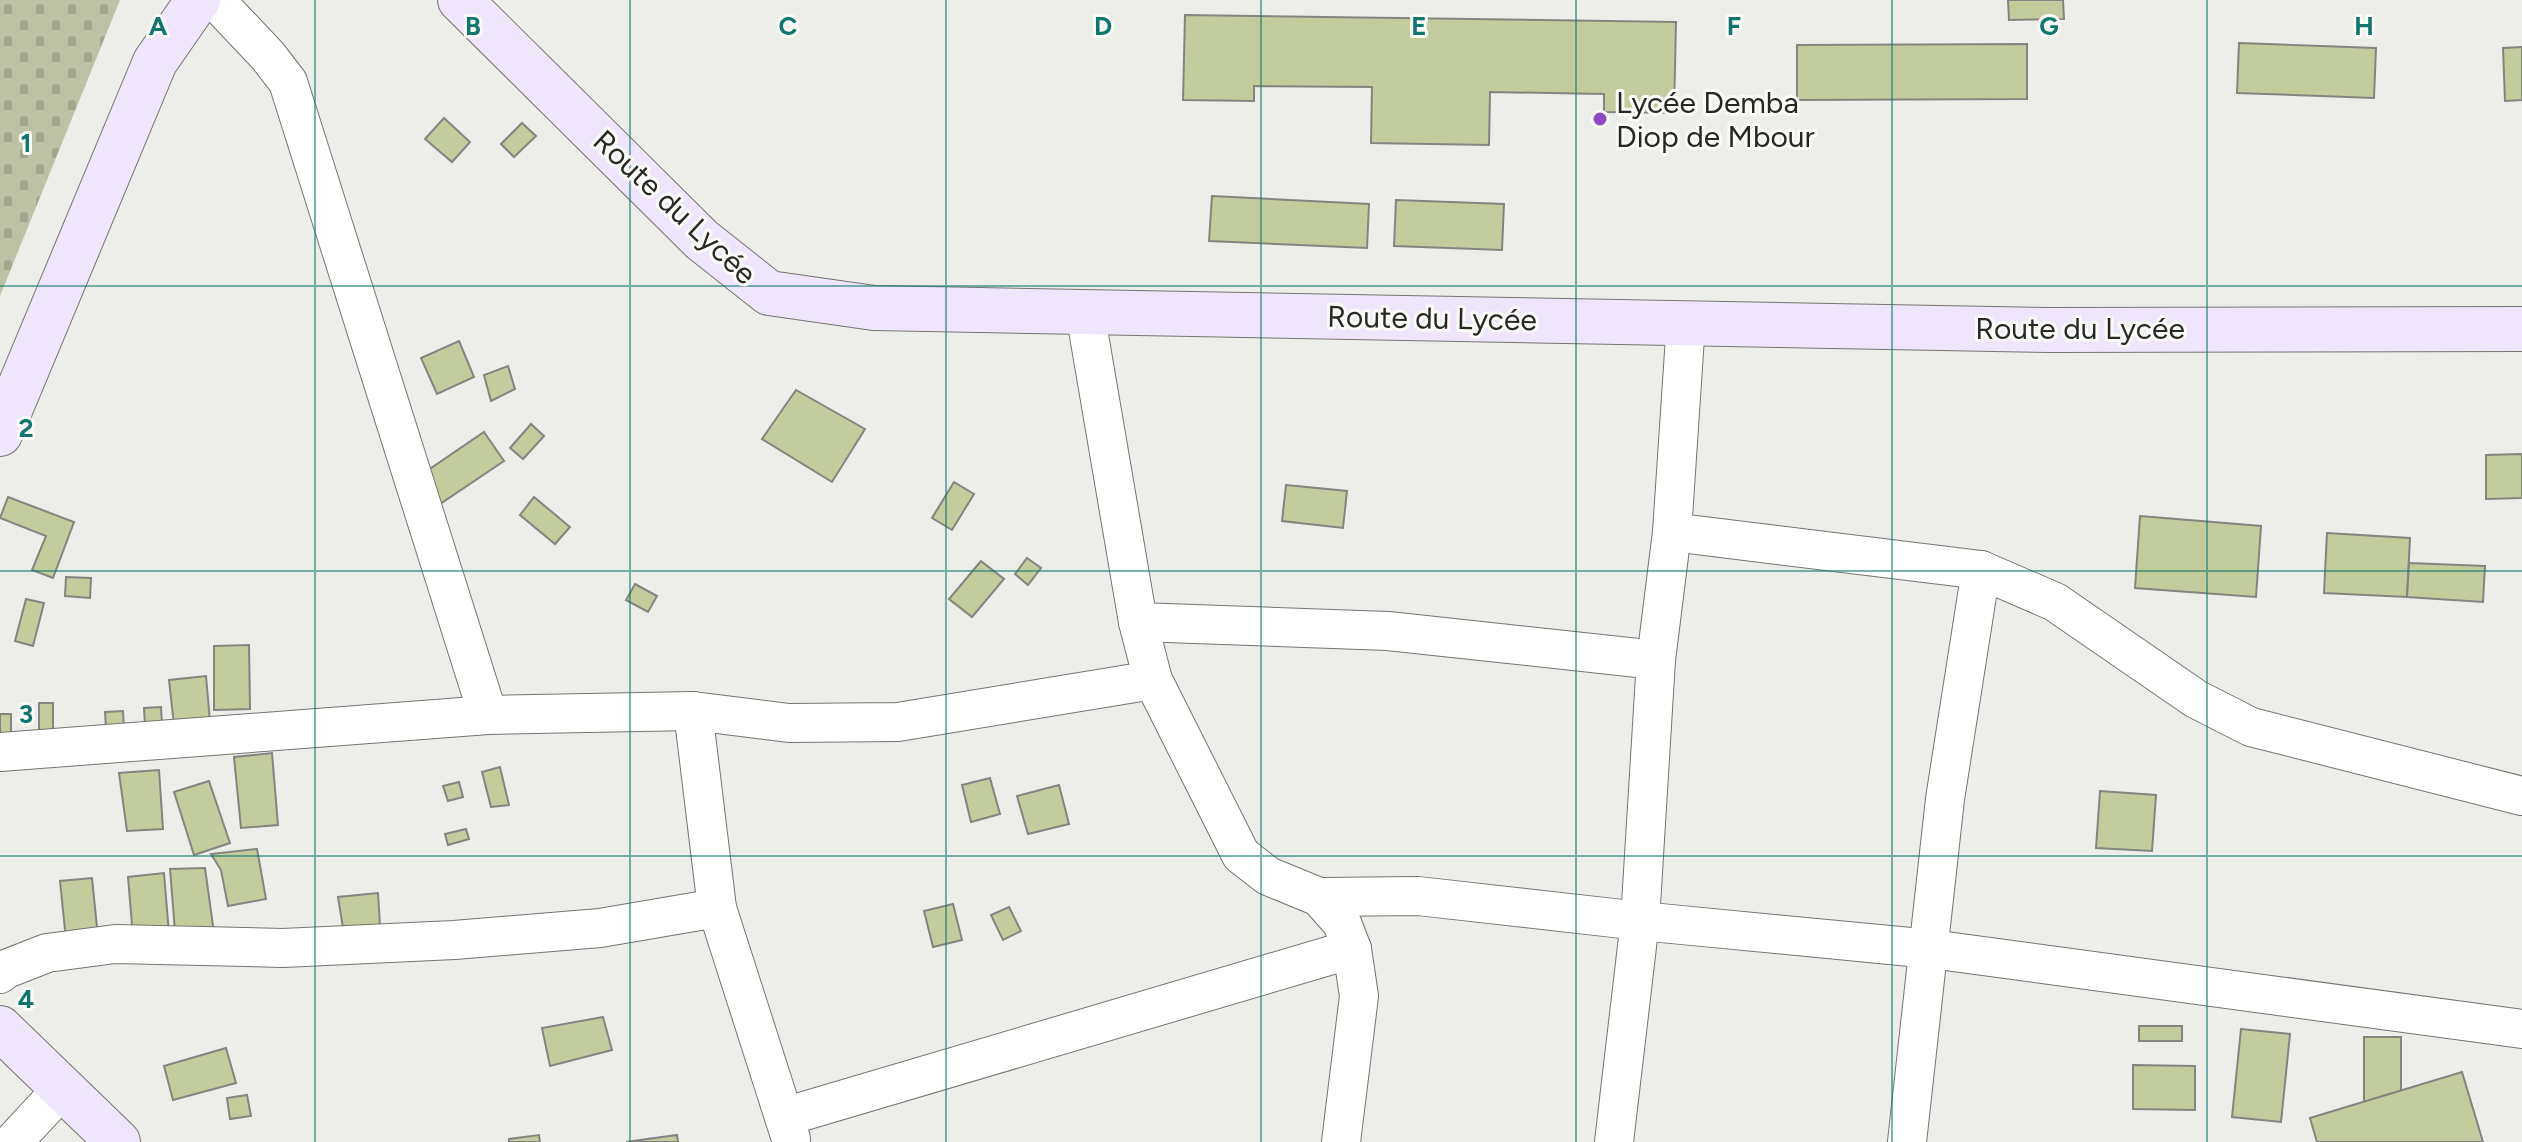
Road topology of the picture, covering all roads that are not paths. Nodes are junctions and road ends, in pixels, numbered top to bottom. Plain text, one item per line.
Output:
1 (198, 0) edge
2 (215, 0) edge
3 (460, 0) edge
4 (1085, 312) junction
5 (1686, 322) junction
6 (2522, 329) edge
7 (0, 434) edge
8 (1672, 532) junction
9 (1981, 570) junction
10 (1138, 622) junction
11 (1656, 660) junction
12 (1153, 680) junction
13 (693, 711) junction
14 (488, 715) junction
15 (0, 752) edge
16 (2522, 796) edge
17 (1319, 897) junction
18 (717, 908) junction
19 (1640, 921) junction
20 (1352, 949) junction
21 (1931, 949) junction
22 (0, 974) edge
23 (0, 1028) edge
24 (2522, 1029) edge
25 (63, 1088) junction
26 (788, 1130) edge
27 (13, 1142) edge
28 (118, 1142) edge
29 (1341, 1142) edge
30 (1614, 1142) edge
31 (1907, 1142) edge

1 - 7 main road
2 - 14 street
3 - 4 main road, Route du Lycée
4 - 5 main road, Route du Lycée
4 - 10 street
5 - 6 main road, Route du Lycée
5 - 8 street
8 - 9 street
8 - 11 street
9 - 16 street
9 - 21 street
10 - 11 street
10 - 12 street
11 - 19 street
12 - 13 street
12 - 17 street
13 - 14 street
13 - 18 street
14 - 15 street
17 - 19 street
17 - 20 street
18 - 22 street
18 - 26 street
19 - 21 street
19 - 30 street
20 - 26 street
20 - 29 street
21 - 24 street
21 - 31 street
23 - 25 main road
25 - 27 street
25 - 28 main road

